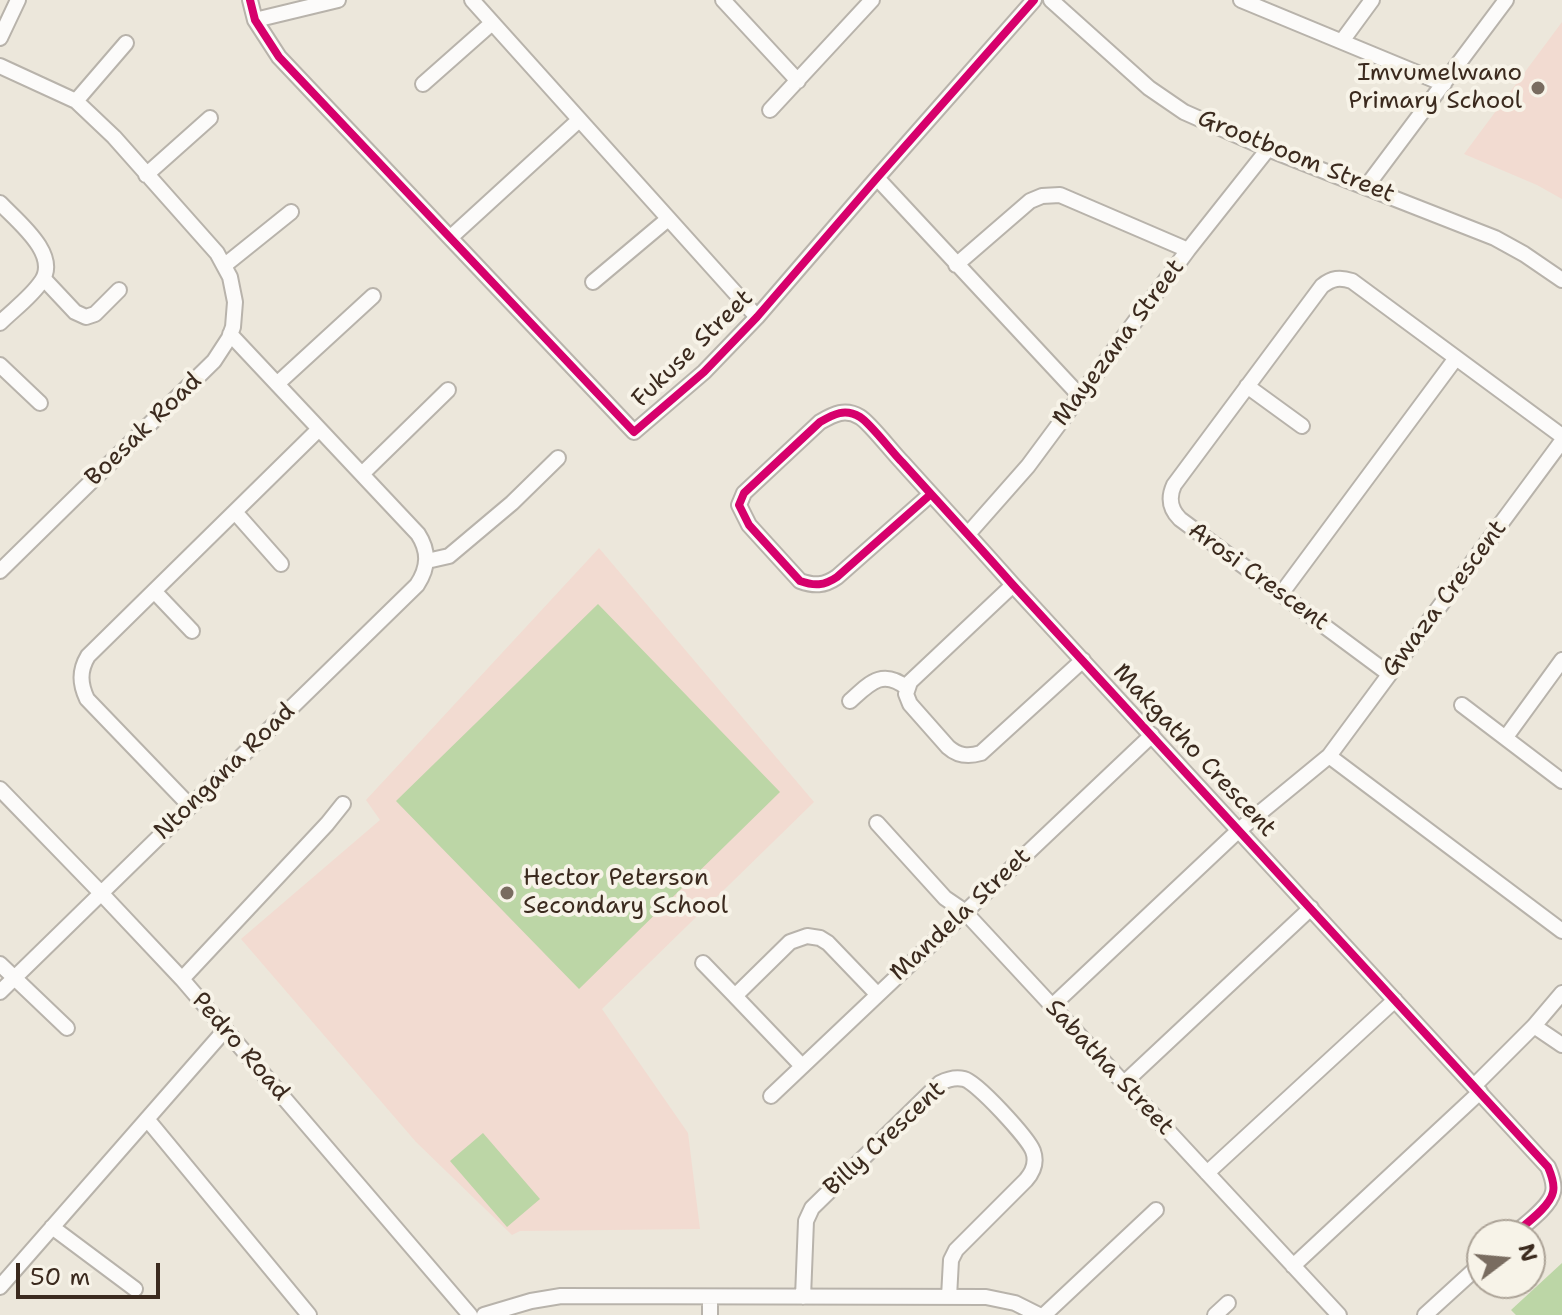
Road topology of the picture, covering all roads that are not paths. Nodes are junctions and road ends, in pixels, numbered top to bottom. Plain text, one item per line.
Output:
1 (18, 0) edge
2 (250, 0) edge
3 (338, 0) edge
4 (472, 0) edge
5 (723, 0) edge
6 (872, 0) edge
7 (1034, 0) edge
8 (1051, 0) edge
9 (1241, 0) edge
10 (1372, 0) edge
11 (1506, 0) edge
12 (255, 20) junction
13 (492, 23) junction
14 (0, 38) edge
15 (1342, 41) junction
16 (126, 43) dead end
17 (0, 66) edge
18 (798, 81) junction
19 (423, 84) dead end
20 (1444, 84) junction
21 (76, 101) junction
22 (770, 110) dead end
23 (210, 118) dead end
24 (579, 120) junction
25 (1268, 149) junction
26 (146, 175) junction
27 (877, 178) junction
28 (1366, 187) junction
29 (0, 203) edge
30 (291, 212) dead end
31 (668, 219) junction
32 (451, 237) junction
33 (1188, 250) junction
34 (225, 265) junction
35 (956, 265) junction
36 (44, 279) junction
37 (1562, 280) edge
38 (593, 282) dead end
39 (119, 290) dead end
40 (373, 296) dead end
41 (757, 317) junction
42 (0, 323) edge
43 (230, 334) junction
44 (1456, 358) junction
45 (0, 365) edge
46 (277, 384) junction
47 (1247, 386) junction
48 (448, 390) dead end
49 (1080, 396) junction
50 (40, 403) dead end
51 (1302, 426) dead end
52 (319, 429) junction
53 (1562, 438) edge
54 (558, 458) dead end
55 (362, 474) junction
56 (931, 494) junction
57 (235, 512) junction
58 (968, 534) junction
59 (427, 561) junction
60 (281, 564) dead end
61 (0, 571) edge
62 (1013, 585) junction
63 (154, 591) junction
64 (1281, 594) junction
65 (192, 631) dead end
66 (1083, 660) junction
67 (1562, 660) edge
68 (1389, 674) junction
69 (907, 688) junction
70 (850, 701) dead end
71 (1462, 705) dead end
72 (1152, 735) junction
73 (1506, 737) junction
74 (1329, 756) junction
75 (1562, 781) edge
76 (0, 789) edge
77 (343, 804) dead end
78 (190, 806) junction
79 (877, 823) dead end
80 (1239, 830) junction
81 (101, 893) junction
82 (1311, 908) junction
83 (964, 911) junction
84 (1559, 923) edge
85 (703, 963) dead end
86 (0, 964) edge
87 (14, 978) junction
88 (182, 979) junction
89 (0, 992) edge
90 (1562, 993) edge
91 (877, 994) junction
92 (735, 996) junction
93 (1395, 1000) junction
94 (1052, 1006) junction
95 (1534, 1026) junction
96 (67, 1028) dead end
97 (225, 1030) junction
98 (1562, 1045) edge
99 (802, 1066) junction
100 (1124, 1083) junction
101 (1477, 1089) junction
102 (771, 1096) dead end
103 (147, 1119) junction
104 (1207, 1173) junction
105 (1156, 1210) dead end
106 (1530, 1219) edge
107 (52, 1227) junction
108 (1293, 1266) junction
109 (1466, 1278) edge
110 (0, 1287) edge
111 (135, 1289) dead end
112 (710, 1297) junction
113 (803, 1297) junction
114 (949, 1297) junction
115 (1228, 1303) dead end
116 (309, 1315) edge
117 (470, 1315) edge
118 (484, 1315) edge
119 (710, 1315) edge
120 (1042, 1315) edge
121 (1215, 1315) edge
122 (1339, 1315) edge
123 (1425, 1315) edge

1 - 14 street
2 - 12 street, Fukuse Street
3 - 12 street
4 - 13 street
5 - 18 street
6 - 18 street
7 - 27 street, Fukuse Street
8 - 25 street, Grootboom Street
9 - 15 street
10 - 15 street
11 - 20 street
12 - 32 street, Fukuse Street
13 - 19 street
13 - 24 street
15 - 20 street
16 - 21 street
17 - 21 street, Boesak Road
18 - 22 street
20 - 28 street
21 - 26 street, Boesak Road
23 - 26 street
24 - 31 street
24 - 32 street
25 - 28 street, Grootboom Street
25 - 33 street, Mayezana Street
26 - 34 street, Boesak Road
27 - 35 street
27 - 41 street, Fukuse Street
28 - 37 street, Grootboom Street
29 - 36 street
30 - 34 street
31 - 38 street
31 - 41 street
32 - 41 street, Fukuse Street
33 - 35 street
33 - 49 street, Mayezana Street
34 - 43 street, Boesak Road
35 - 49 street
36 - 39 street
36 - 42 street
40 - 46 street
43 - 46 street
43 - 61 street, Boesak Road
44 - 47 street, Arosi Crescent
44 - 53 street, Arosi Crescent
44 - 64 street
45 - 50 street
46 - 52 street
47 - 51 street
47 - 64 street, Arosi Crescent
48 - 55 street
49 - 58 street, Mayezana Street
52 - 55 street
52 - 57 street
53 - 68 street, Gwaza Crescent
54 - 59 street
55 - 59 street
56 - 56 street, Makgatho Crescent
56 - 58 street, Makgatho Crescent
57 - 60 street
57 - 63 street
58 - 62 street, Makgatho Crescent
59 - 78 street, Ntongana Road
62 - 66 street, Makgatho Crescent
62 - 69 street
63 - 65 street
63 - 78 street
64 - 68 street, Arosi Crescent
66 - 69 street
66 - 72 street, Makgatho Crescent
67 - 73 street
68 - 74 street, Gwaza Crescent
69 - 70 street
71 - 73 street
72 - 80 street, Makgatho Crescent
72 - 83 street, Mandela Street
73 - 75 street
74 - 80 street, Gwaza Crescent
74 - 84 street
76 - 81 street, Pedro Road
77 - 88 street
78 - 81 street, Ntongana Road
79 - 83 street, Sabatha Street
80 - 82 street, Makgatho Crescent
80 - 94 street, Gwaza Crescent
81 - 87 street, Ntongana Road
81 - 88 street, Pedro Road
82 - 93 street, Makgatho Crescent
82 - 100 street
83 - 91 street, Mandela Street
83 - 94 street, Sabatha Street
85 - 92 street
86 - 87 street
87 - 89 street, Ntongana Road
87 - 96 street
88 - 97 street, Pedro Road
90 - 95 street
91 - 92 street
91 - 99 street, Mandela Street
92 - 99 street
93 - 101 street, Makgatho Crescent
93 - 104 street
94 - 100 street, Sabatha Street
95 - 98 street
95 - 101 street
97 - 103 street
97 - 117 street, Pedro Road
99 - 102 street, Mandela Street
100 - 104 street, Sabatha Street
101 - 106 street, Makgatho Crescent
101 - 108 street
103 - 107 street
103 - 116 street
104 - 108 street, Sabatha Street
105 - 120 street
107 - 110 street
107 - 111 street
108 - 122 street, Sabatha Street
109 - 123 street
112 - 113 street
112 - 118 street
112 - 119 street
113 - 114 street
113 - 114 street, Billy Crescent
114 - 120 street
115 - 121 street

